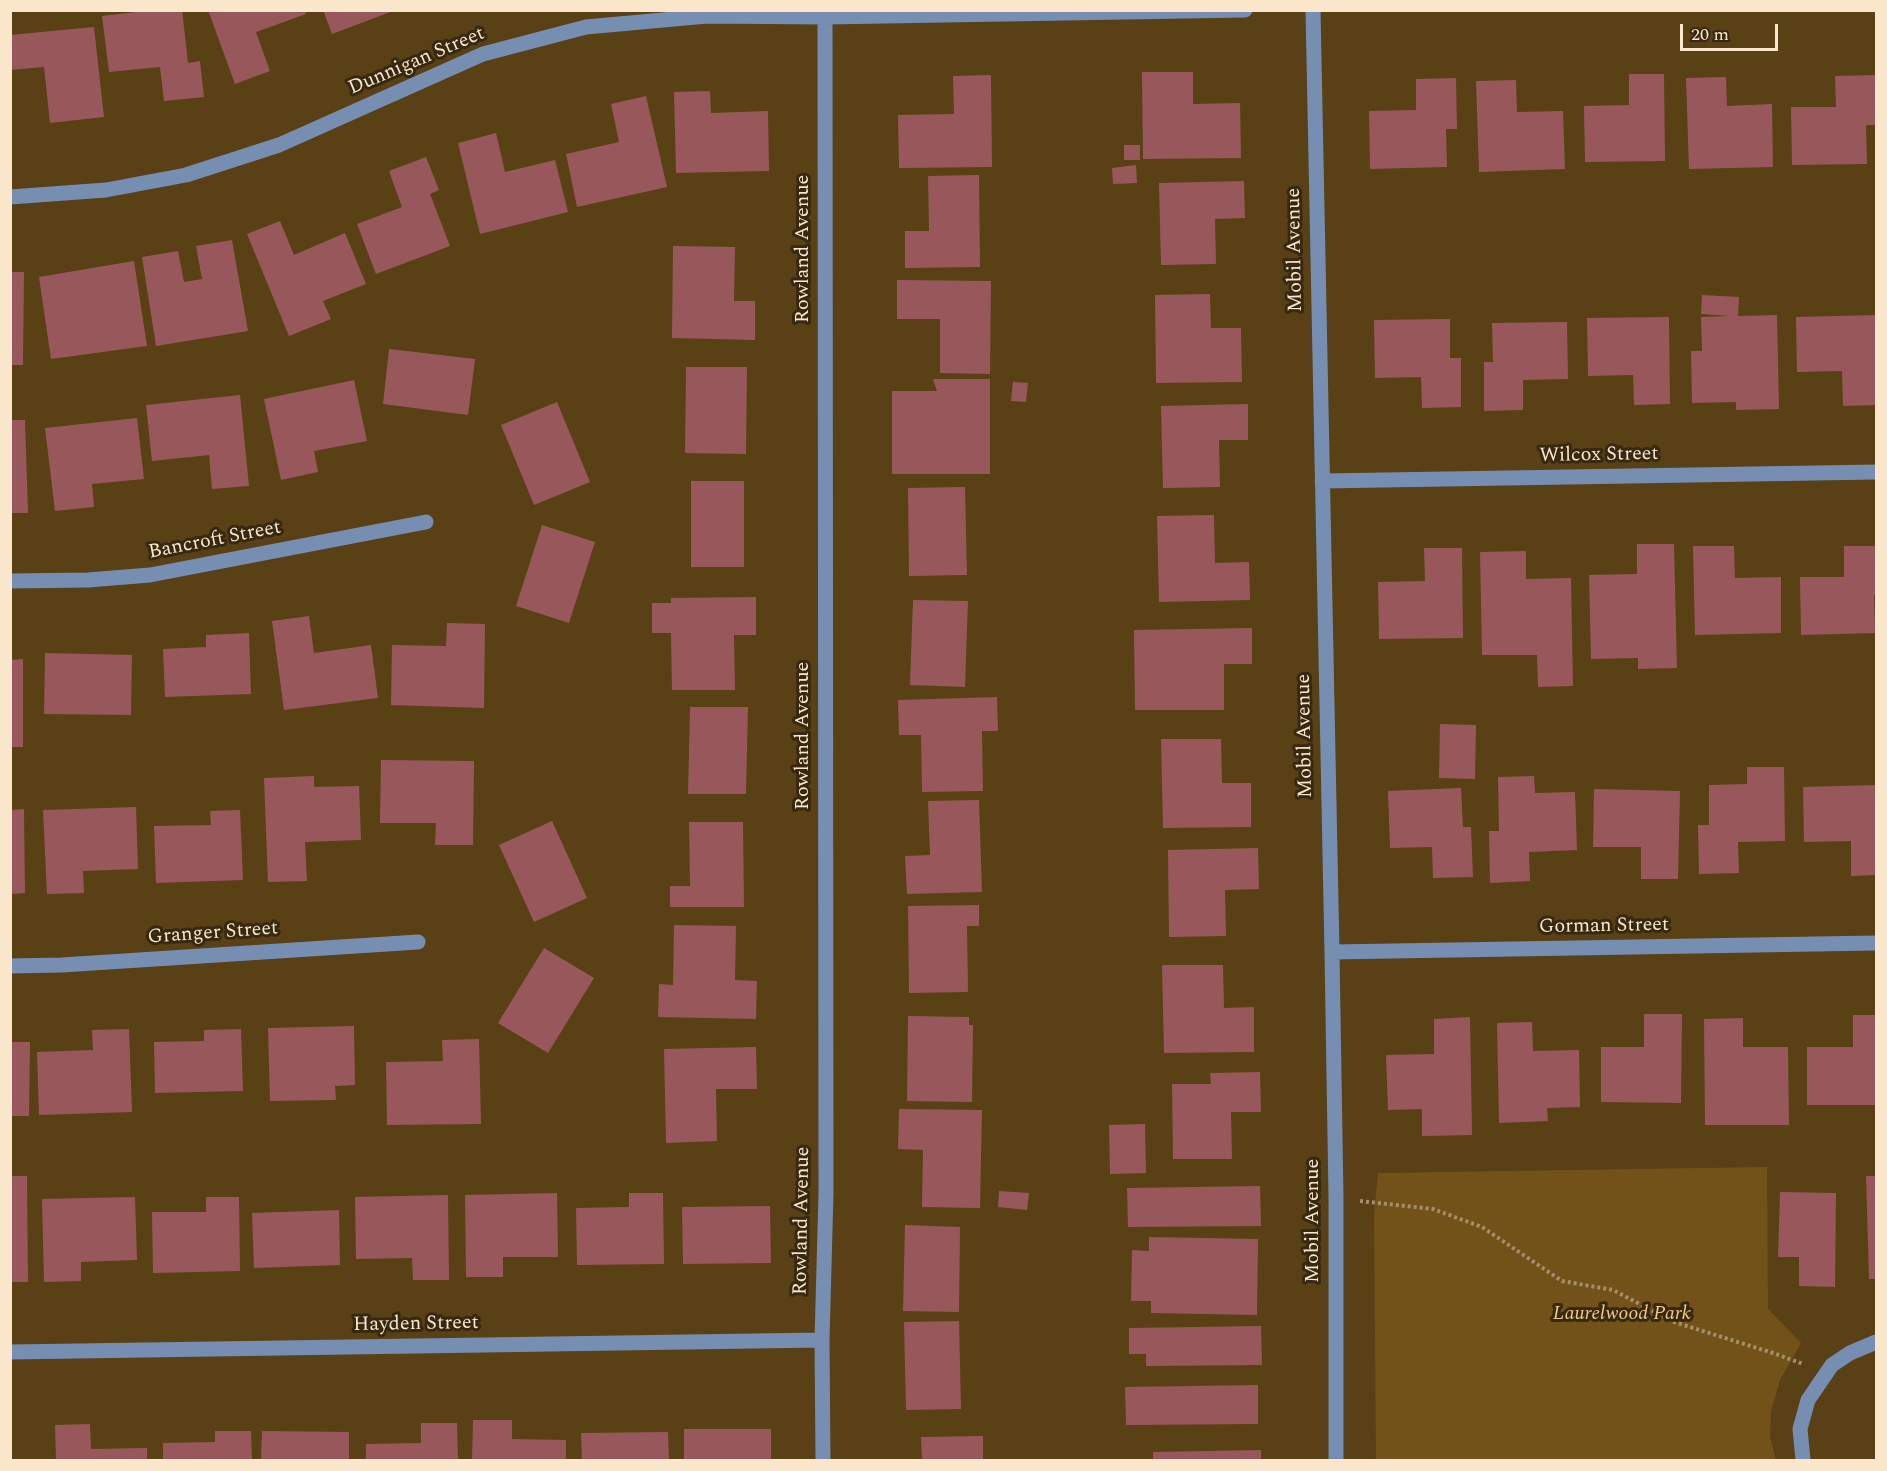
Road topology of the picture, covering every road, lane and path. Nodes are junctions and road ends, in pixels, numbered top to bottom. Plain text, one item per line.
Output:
1 (1245, 10) edge
2 (1313, 10) edge
3 (825, 14) edge
4 (10, 197) edge
5 (1876, 472) edge
6 (1322, 481) junction
7 (426, 522) dead end
8 (10, 581) edge
9 (418, 942) dead end
10 (1876, 943) edge
11 (1332, 952) junction
12 (10, 966) edge
13 (1336, 1198) junction
14 (822, 1340) junction
15 (1876, 1342) edge
16 (10, 1352) edge
17 (1825, 1373) junction
18 (823, 1461) edge
19 (1336, 1461) edge
20 (1803, 1461) edge

1 - 3 street, Dunnigan Street
2 - 6 street, Mobil Avenue
3 - 4 street, Dunnigan Street
3 - 14 street, Rowland Avenue
5 - 6 street, Wilcox Street
6 - 11 street, Mobil Avenue
7 - 8 street, Bancroft Street
9 - 12 street, Granger Street
10 - 11 street, Gorman Street
11 - 13 street, Mobil Avenue
13 - 17 path
13 - 19 street, Mobil Avenue
14 - 16 street, Hayden Street
14 - 18 street, Rowland Avenue
15 - 17 street
17 - 20 street

